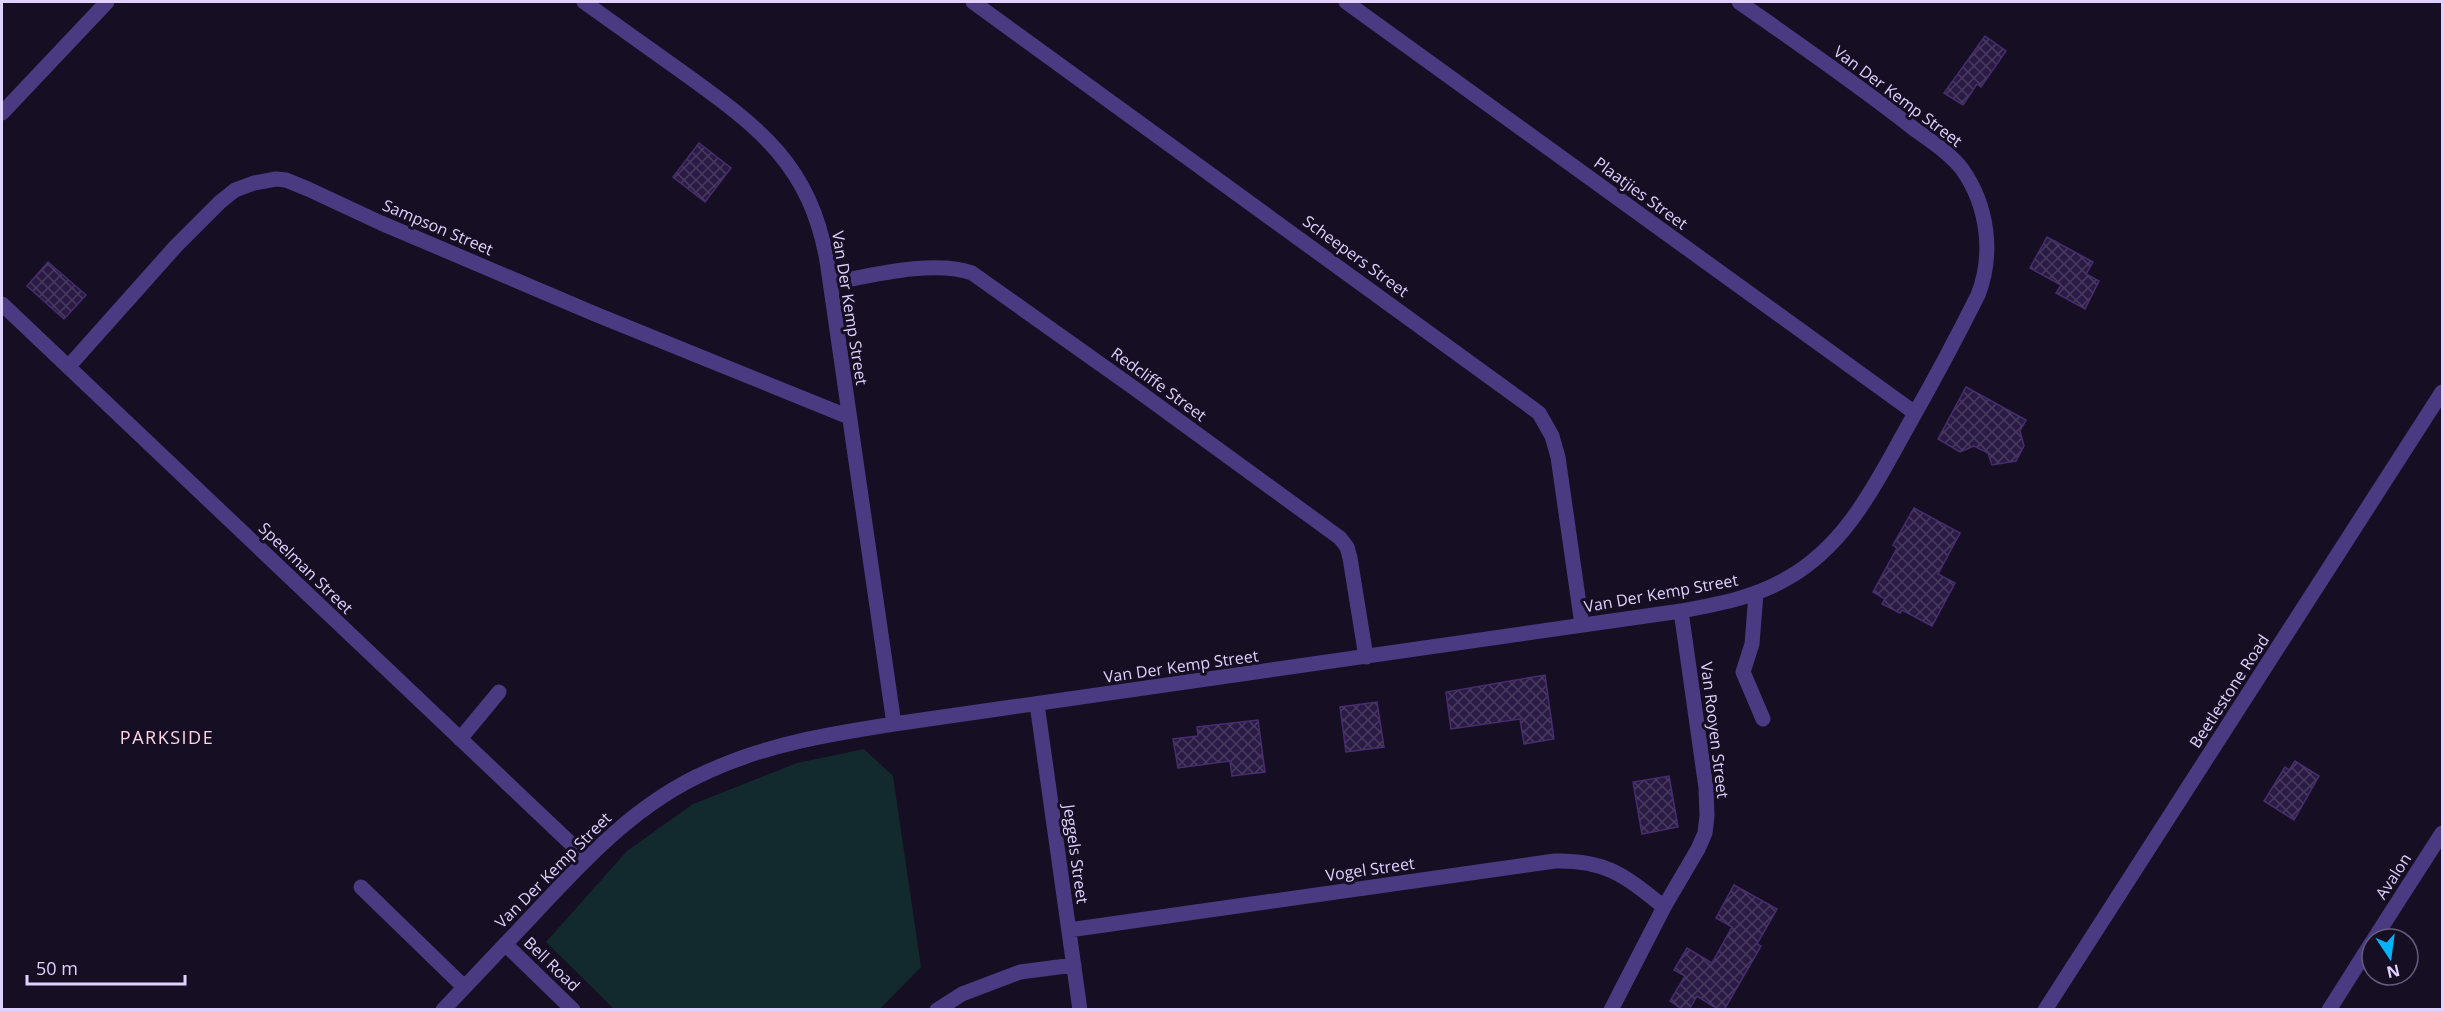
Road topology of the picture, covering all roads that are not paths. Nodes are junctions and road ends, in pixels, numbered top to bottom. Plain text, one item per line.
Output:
1 (107, 2) edge
2 (584, 2) edge
3 (973, 2) edge
4 (1346, 2) edge
5 (1739, 2) edge
6 (2, 113) edge
7 (831, 283) junction
8 (2, 304) edge
9 (69, 366) junction
10 (2442, 392) edge
11 (1915, 413) junction
12 (849, 417) junction
13 (1756, 594) junction
14 (1681, 611) junction
15 (1582, 625) junction
16 (1366, 657) junction
17 (499, 692) dead end
18 (1036, 704) junction
19 (1763, 718) dead end
20 (894, 724) junction
21 (460, 739) junction
22 (2442, 832) edge
23 (586, 858) junction
24 (361, 886) dead end
25 (1664, 907) junction
26 (2382, 927) edge
27 (1069, 930) junction
28 (505, 944) junction
29 (2360, 961) edge
30 (1074, 965) junction
31 (464, 987) junction
32 (443, 1010) edge
33 (573, 1010) edge
34 (937, 1010) edge
35 (1080, 1010) edge
36 (1611, 1010) edge
37 (2045, 1010) edge
38 (2329, 1010) edge

1 - 6 street
2 - 7 street, Van Der Kemp Street
3 - 15 street, Scheepers Street
4 - 11 street, Plaatjies Street
5 - 11 street, Van Der Kemp Street
7 - 12 street, Van Der Kemp Street
7 - 16 street, Redcliffe Street
8 - 9 street, Speelman Street
9 - 12 street, Sampson Street
9 - 21 street, Speelman Street
10 - 37 street, Beetlestone Road
11 - 13 street, Van Der Kemp Street
12 - 20 street, Van Der Kemp Street
13 - 14 street, Van Der Kemp Street
13 - 19 street
14 - 15 street, Van Der Kemp Street
14 - 25 street, Van Rooyen Street
15 - 16 street, Van Der Kemp Street
16 - 18 street, Van Der Kemp Street
17 - 21 street
18 - 20 street, Van Der Kemp Street
18 - 27 street, Jeggels Street
20 - 23 street, Van Der Kemp Street
21 - 23 street, Speelman Street
22 - 26 street, Avalon
23 - 28 street, Van Der Kemp Street
24 - 31 street
25 - 27 street, Vogel Street
25 - 36 street, Van Rooyen Street
27 - 30 street, Jeggels Street
28 - 31 street, Van Der Kemp Street
28 - 33 street, Bell Road
29 - 38 street, Avalon
30 - 34 street
30 - 35 street, Jeggels Street
31 - 32 street, Van Der Kemp Street

